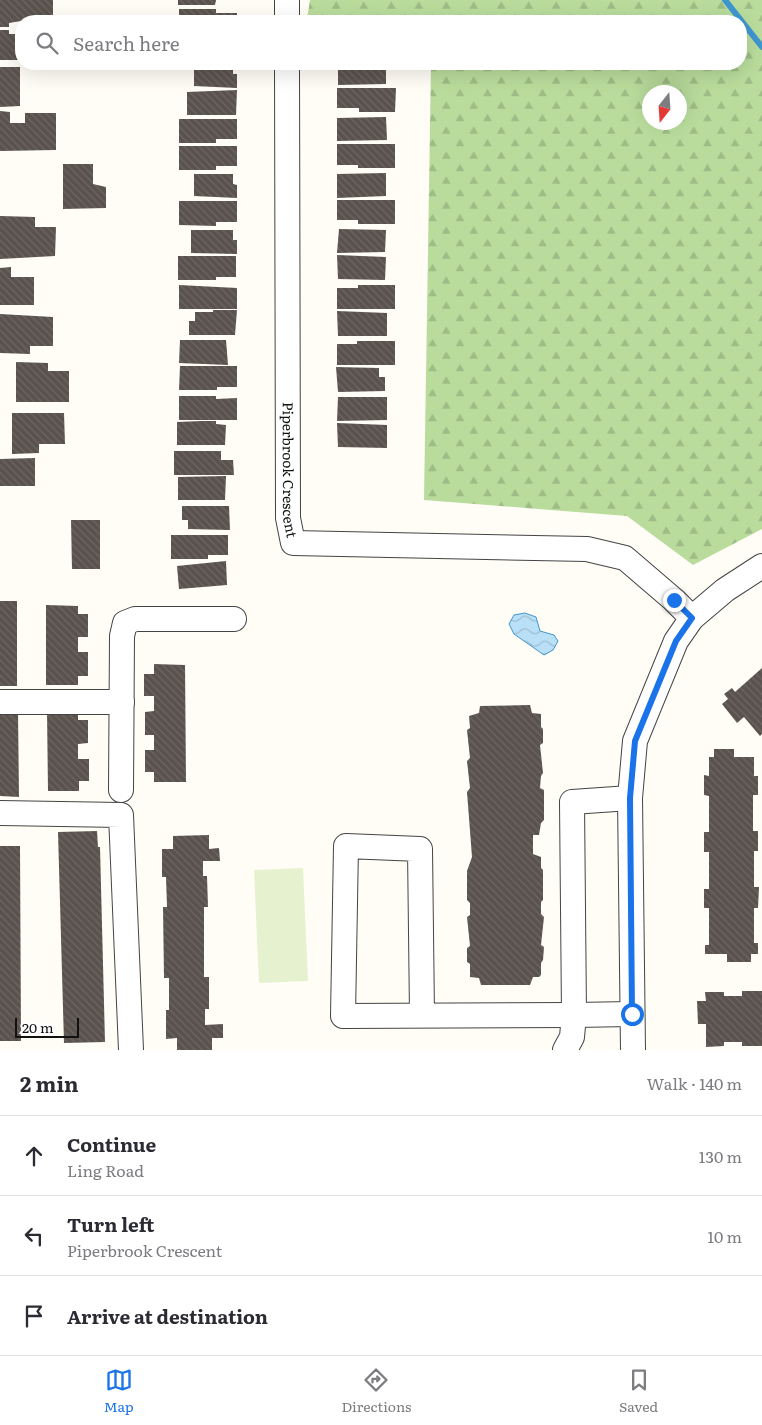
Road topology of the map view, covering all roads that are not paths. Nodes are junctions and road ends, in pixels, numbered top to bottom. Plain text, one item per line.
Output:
1 (287, 0) edge
2 (287, 15) edge
3 (287, 70) edge
4 (762, 566) edge
5 (692, 618) junction
6 (234, 619) dead end
7 (0, 702) edge
8 (122, 702) junction
9 (121, 790) dead end
10 (630, 798) junction
11 (0, 813) edge
12 (632, 1014) junction
13 (422, 1015) junction
14 (574, 1015) junction
15 (131, 1050) edge
16 (564, 1050) edge
17 (633, 1050) edge

1 - 2 street
3 - 5 street, Piperbrook Crescent
4 - 5 street
5 - 10 street
6 - 8 street
7 - 8 street
8 - 9 street
10 - 12 street
10 - 14 street
11 - 15 street
12 - 14 street
12 - 17 street
13 - 13 street
13 - 14 street
14 - 16 street

